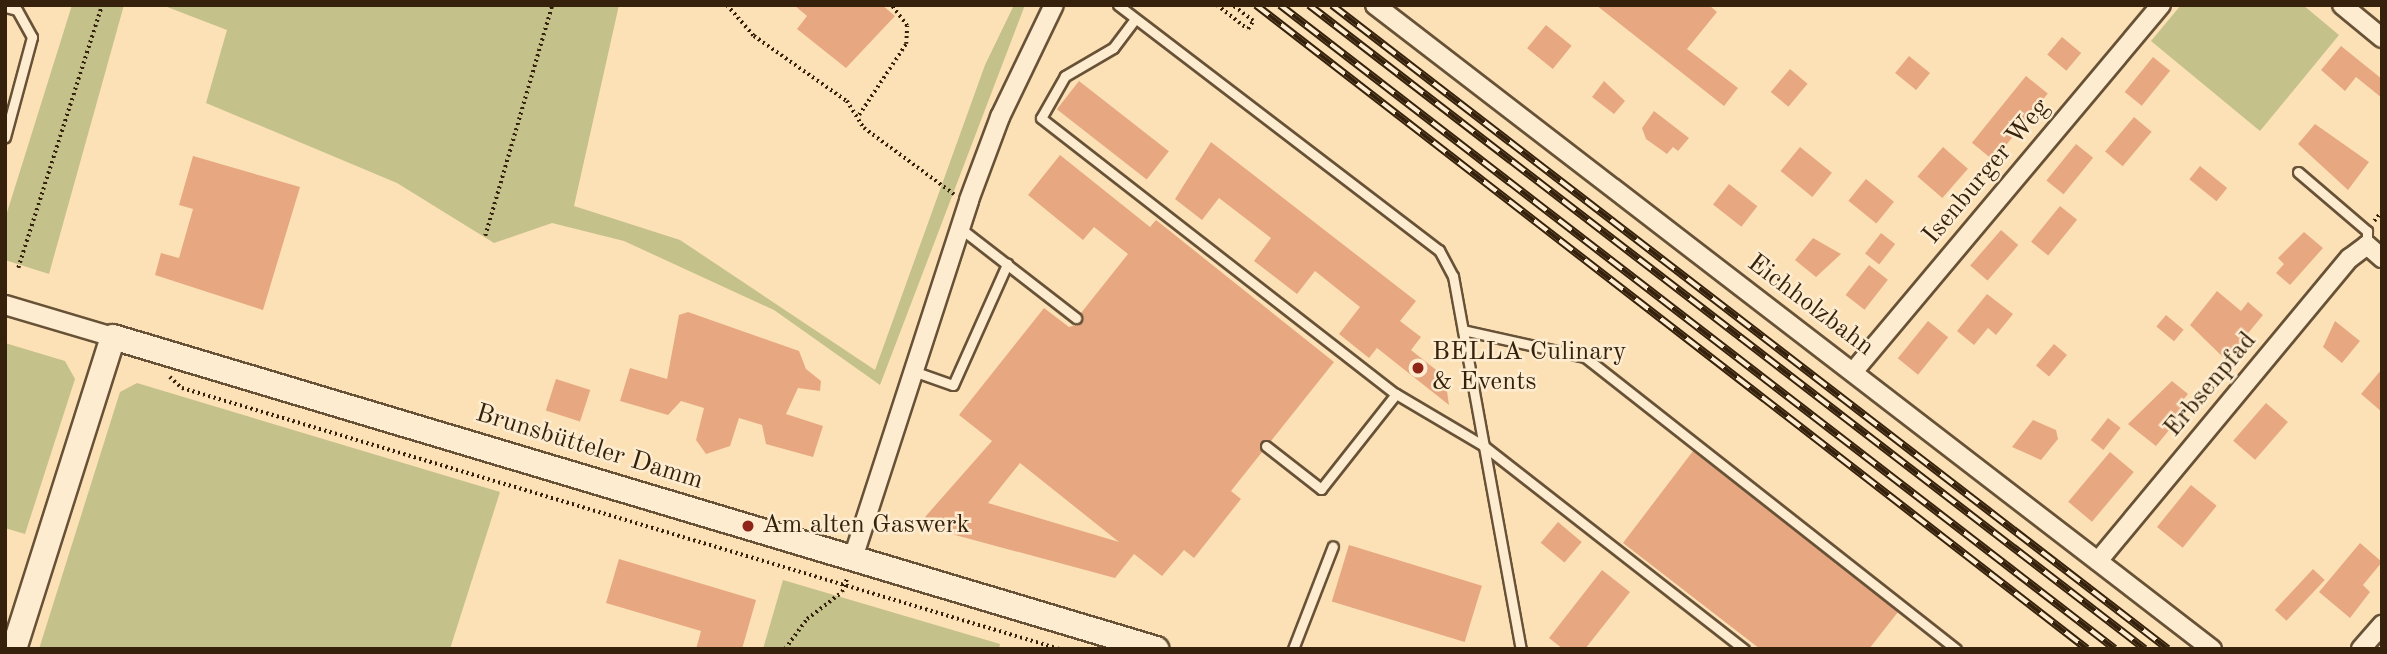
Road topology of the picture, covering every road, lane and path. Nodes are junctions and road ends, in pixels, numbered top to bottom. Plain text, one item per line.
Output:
1 (102, 5) edge
2 (552, 5) edge
3 (727, 5) edge
4 (891, 5) edge
5 (1054, 5) edge
6 (1118, 5) edge
7 (1217, 5) edge
8 (1232, 5) edge
9 (1375, 5) edge
10 (2161, 5) edge
11 (2342, 5) edge
12 (5, 7) edge
13 (1135, 19) junction
14 (2382, 38) edge
15 (859, 115) junction
16 (5, 137) edge
17 (2298, 172) dead end
18 (969, 200) junction
19 (960, 228) junction
20 (485, 236) dead end
21 (2367, 245) junction
22 (2382, 258) edge
23 (1007, 264) junction
24 (18, 268) dead end
25 (5, 305) edge
26 (1076, 318) dead end
27 (1463, 331) junction
28 (113, 337) junction
29 (913, 371) junction
30 (159, 372) dead end
31 (1853, 372) junction
32 (1396, 394) junction
33 (1266, 446) dead end
34 (1484, 446) junction
35 (1332, 546) dead end
36 (853, 558) junction
37 (2098, 561) junction
38 (845, 585) junction
39 (2382, 625) edge
40 (14, 649) edge
41 (785, 649) edge
42 (1060, 649) edge
43 (1156, 649) edge
44 (1293, 649) edge
45 (1521, 649) edge
46 (1744, 649) edge
47 (1956, 649) edge
48 (2213, 649) edge
49 (2361, 649) edge

1 - 24 path
2 - 20 path
3 - 15 path
4 - 15 path
5 - 18 street
6 - 13 lane
7 - 8 path
9 - 31 street, Eichholzbahn
10 - 31 street, Isenburger Weg
11 - 14 street
12 - 16 lane
13 - 27 lane
13 - 32 lane
15 - 18 path
17 - 21 lane
18 - 19 street
19 - 23 lane
19 - 29 street
21 - 22 street
21 - 37 street, Erbsenpfad
23 - 26 lane
23 - 29 lane
25 - 28 street, Brunsbütteler Damm
27 - 34 lane
27 - 47 lane
28 - 36 main road, Brunsbütteler Damm
28 - 40 main road
29 - 36 street
30 - 38 path
31 - 37 street, Eichholzbahn
32 - 33 lane
32 - 34 lane
34 - 45 lane
34 - 46 lane
35 - 44 lane
36 - 43 main road, Brunsbütteler Damm
37 - 48 street, Eichholzbahn
38 - 41 path
38 - 42 path
39 - 49 street

